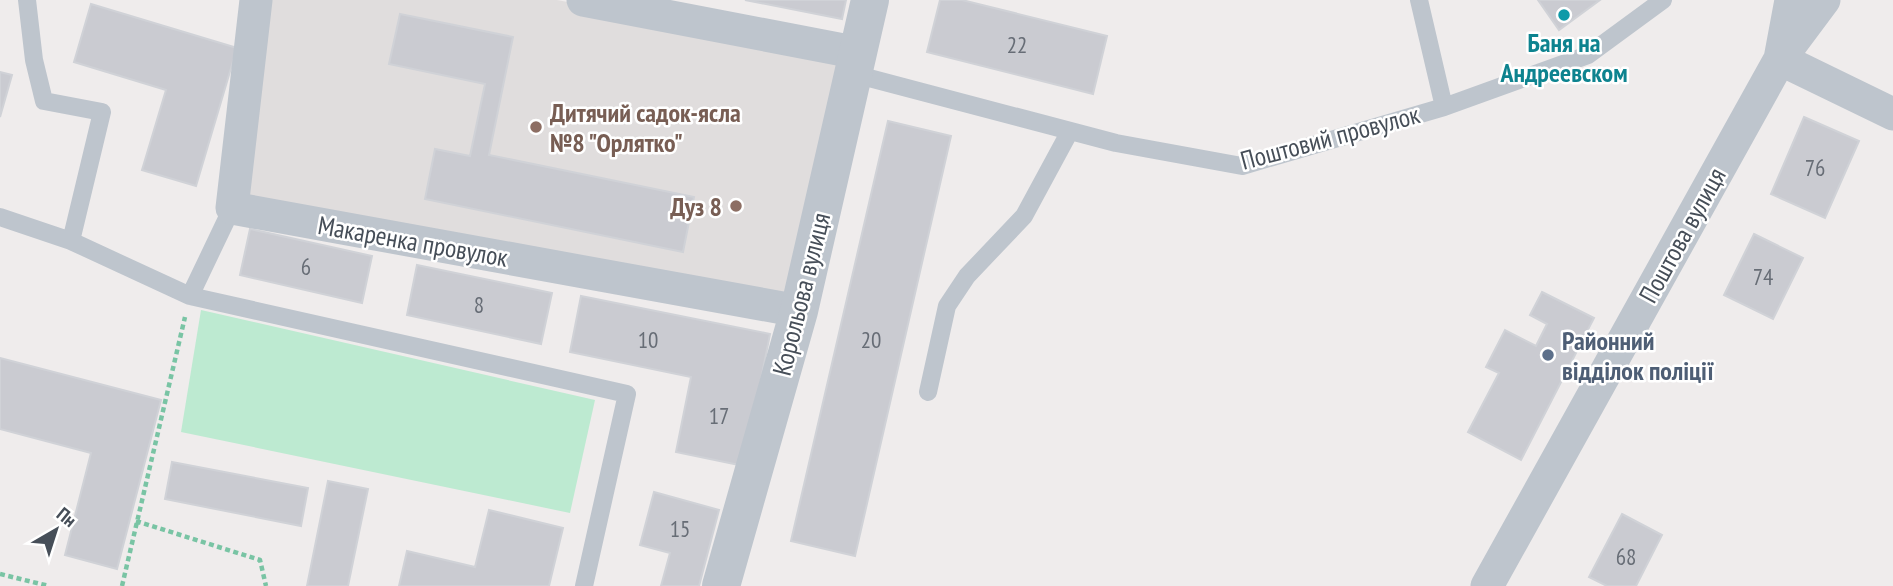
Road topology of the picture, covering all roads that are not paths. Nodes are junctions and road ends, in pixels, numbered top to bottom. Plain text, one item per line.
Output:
1 (27, 0) edge
2 (256, 0) edge
3 (583, 0) edge
4 (870, 0) edge
5 (1419, 0) edge
6 (1663, 0) edge
7 (1791, 0) edge
8 (1824, 0) edge
9 (1780, 59) junction
10 (856, 64) junction
11 (1444, 107) junction
12 (1893, 114) edge
13 (1070, 131) junction
14 (232, 208) junction
15 (0, 217) edge
16 (72, 241) junction
17 (190, 296) junction
18 (799, 311) junction
19 (928, 392) dead end
20 (584, 586) edge
21 (721, 586) edge
22 (1487, 586) edge

1 - 16 lane
2 - 14 street
3 - 10 street
4 - 10 street, Корольова вулиця
5 - 11 lane
6 - 11 lane, Поштовий провулок
7 - 9 street
8 - 9 street, Поштова вулиця
9 - 12 street
9 - 22 street, Поштова вулиця
10 - 13 lane, Поштовий провулок
10 - 18 street, Корольова вулиця
11 - 13 lane, Поштовий провулок
13 - 19 lane
14 - 17 lane
14 - 18 street, Макаренка провулок
15 - 16 lane
16 - 17 lane
17 - 20 lane
18 - 21 street, Корольова вулиця

